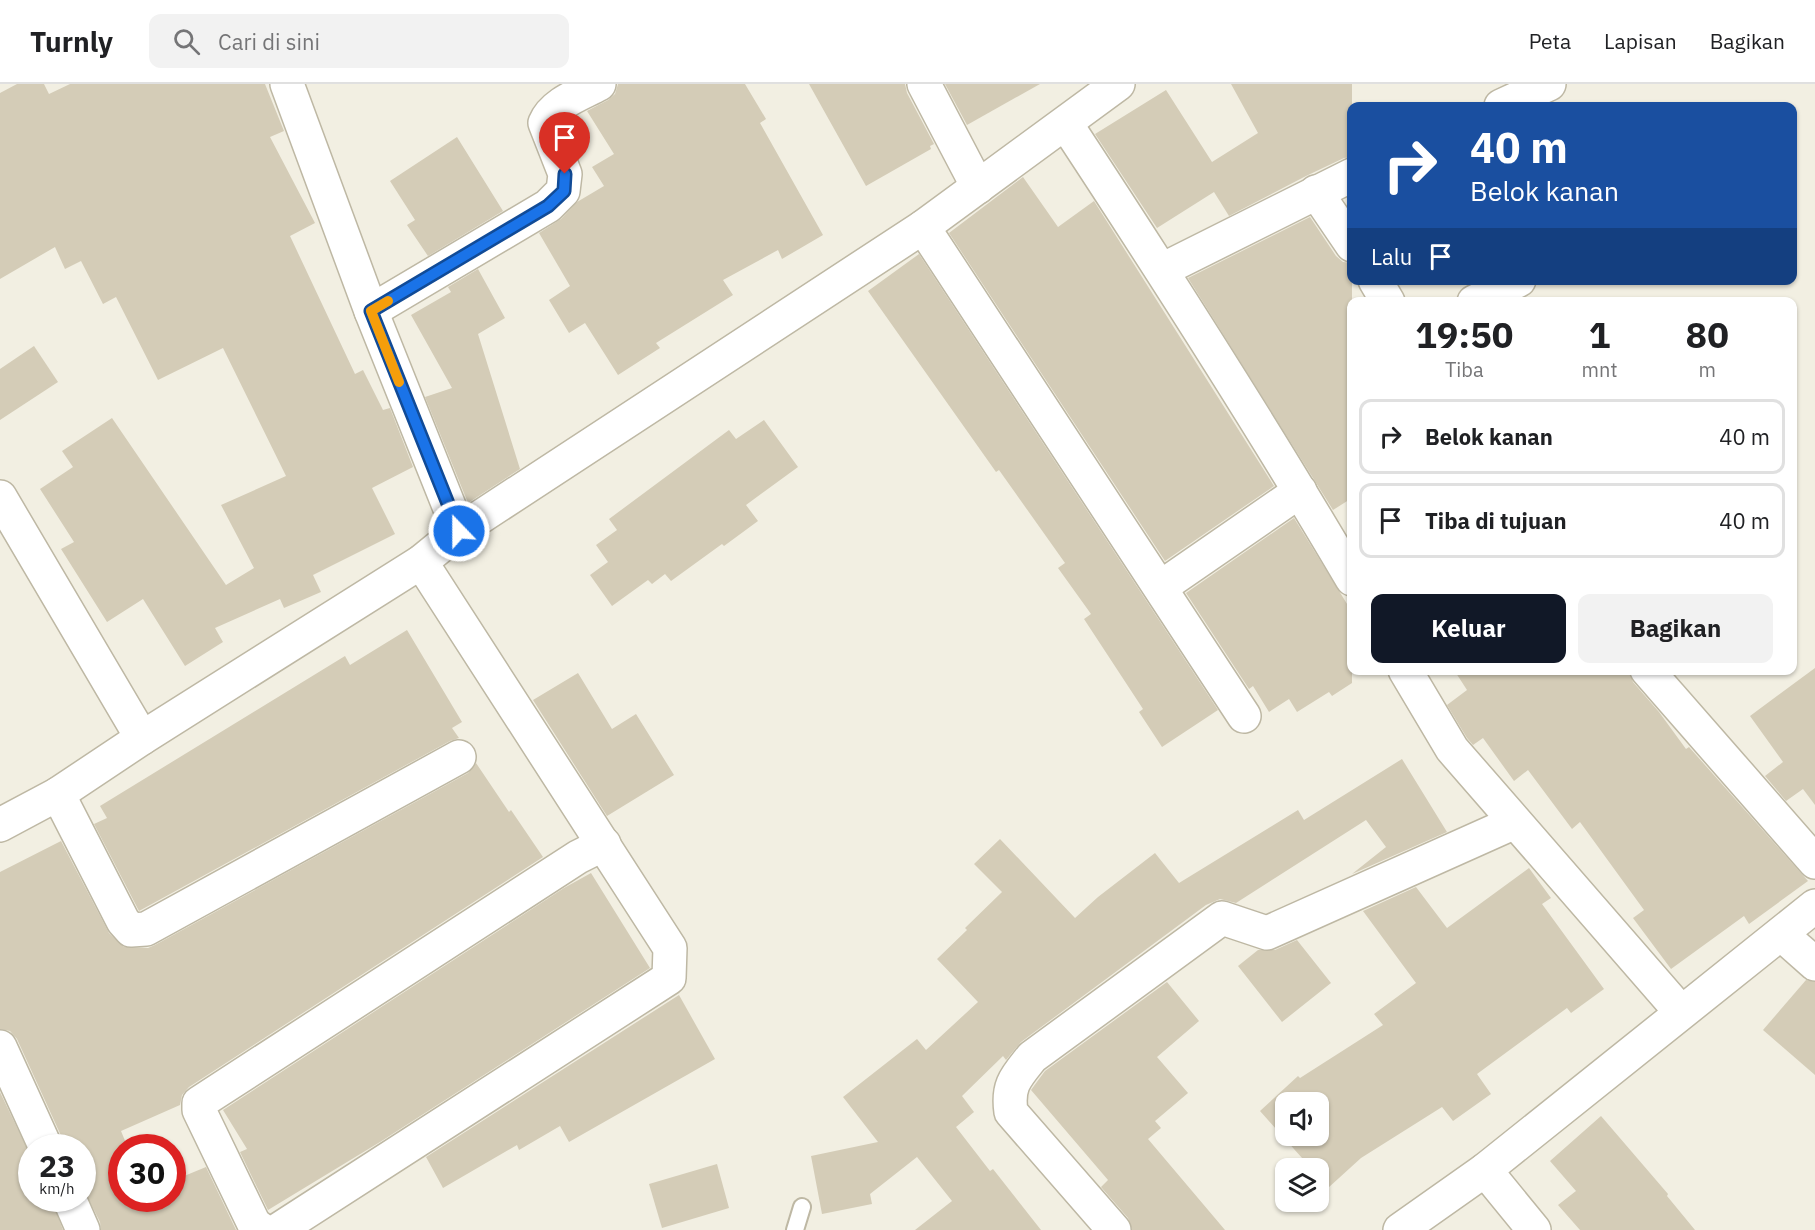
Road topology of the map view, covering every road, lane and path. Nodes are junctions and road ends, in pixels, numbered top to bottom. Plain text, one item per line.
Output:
1 (287, 84) edge
2 (599, 84) edge
3 (924, 84) edge
4 (1118, 84) edge
5 (1550, 84) edge
6 (1510, 102) edge
7 (1066, 123) junction
8 (1347, 177) edge
9 (978, 187) junction
10 (1316, 192) junction
11 (923, 227) junction
12 (1347, 238) edge
13 (1162, 270) junction
14 (1509, 285) edge
15 (1484, 297) edge
16 (371, 311) junction
17 (1300, 491) junction
18 (0, 497) edge
19 (459, 531) junction
20 (422, 562) junction
21 (1347, 571) edge
22 (1161, 587) junction
23 (1409, 675) edge
24 (1651, 675) edge
25 (1244, 716) dead end
26 (142, 738) junction
27 (459, 757) dead end
28 (58, 794) junction
29 (1515, 822) junction
30 (0, 825) edge
31 (604, 844) junction
32 (1815, 862) edge
33 (1815, 906) edge
34 (1781, 934) junction
35 (1815, 964) edge
36 (1681, 1012) junction
37 (0, 1047) edge
38 (40, 1134) edge
39 (1485, 1170) junction
40 (802, 1207) dead end
41 (75, 1212) edge
42 (83, 1230) edge
43 (262, 1230) edge
44 (278, 1230) edge
45 (795, 1230) edge
46 (1114, 1230) edge
47 (1400, 1230) edge
48 (1534, 1230) edge

1 - 16 street
2 - 16 street
3 - 9 street
4 - 7 street
5 - 6 street
7 - 9 street
7 - 13 street
8 - 10 street
9 - 11 street
10 - 12 street
10 - 13 street
11 - 19 street
11 - 22 street
13 - 17 street
14 - 15 street
16 - 19 street
17 - 21 street
17 - 22 street
18 - 26 street
19 - 20 street
20 - 26 street
20 - 31 street
22 - 25 street
23 - 29 street
24 - 32 street
26 - 28 street
27 - 28 street
28 - 30 street
29 - 36 street
29 - 46 street
31 - 43 street
31 - 44 street
33 - 34 street
34 - 35 street
34 - 36 street
36 - 39 street
37 - 38 street
39 - 47 street
39 - 48 street
40 - 45 lane
41 - 42 street

